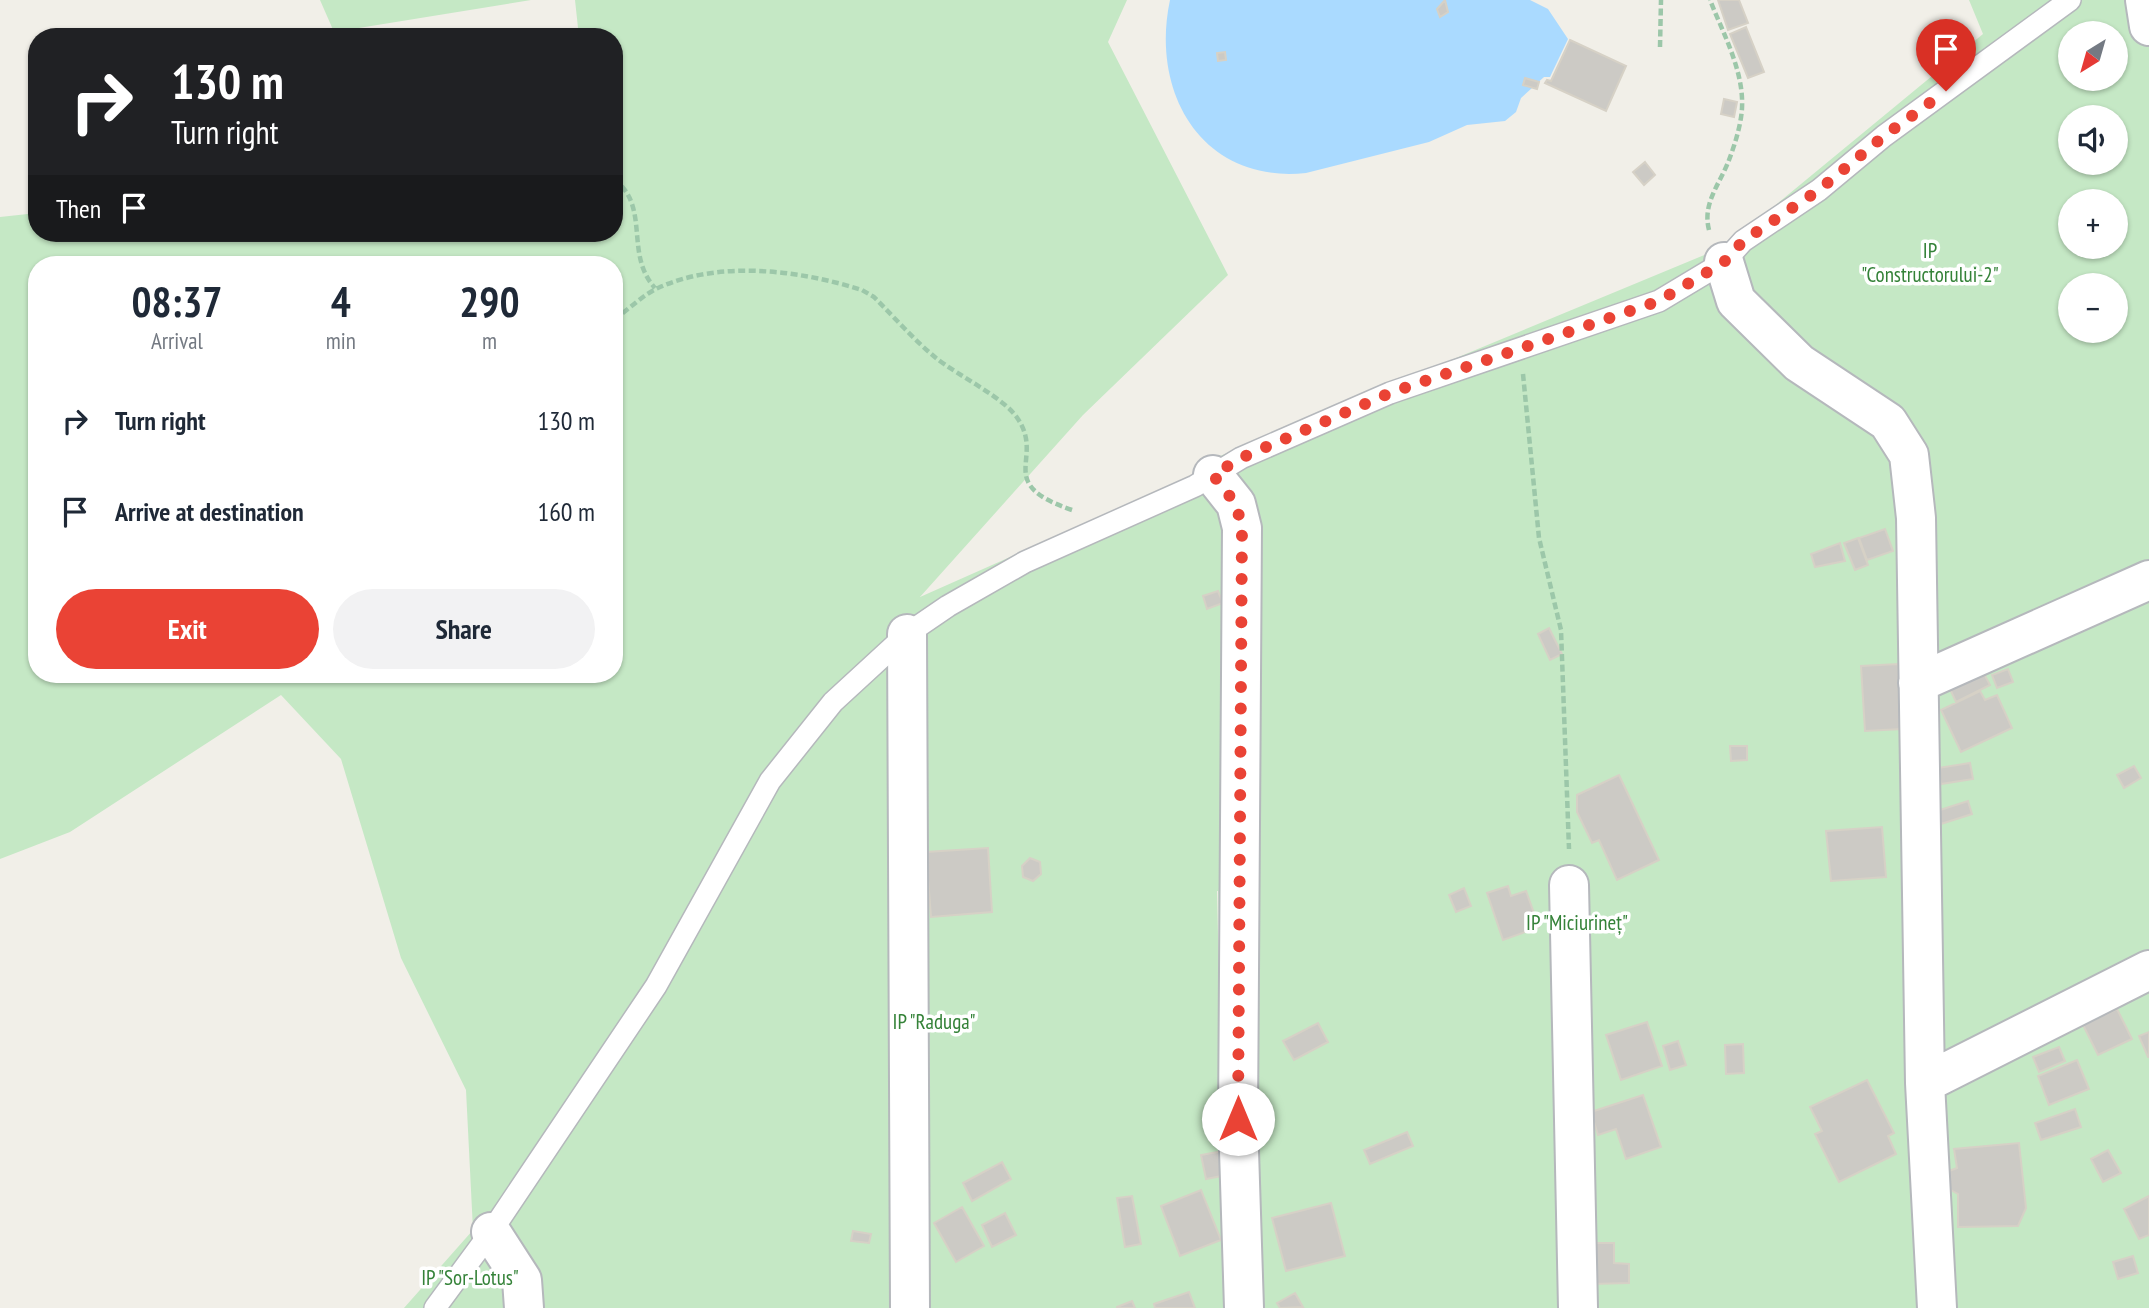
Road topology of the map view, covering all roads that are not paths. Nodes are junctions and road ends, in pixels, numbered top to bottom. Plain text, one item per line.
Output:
1 (2070, 0) edge
2 (2145, 0) edge
3 (2149, 26) edge
4 (1724, 262) junction
5 (1213, 475) junction
6 (2149, 580) edge
7 (907, 635) junction
8 (1918, 683) junction
9 (1569, 885) road end
10 (2149, 971) edge
11 (1925, 1083) junction
12 (491, 1232) junction
13 (435, 1308) edge
14 (524, 1308) edge
15 (910, 1308) edge
16 (1244, 1308) edge
17 (1578, 1308) edge
18 (1937, 1308) edge

1 - 4 lane
2 - 3 street
4 - 5 lane
4 - 8 street
5 - 7 lane
5 - 16 street
6 - 8 street
7 - 12 lane
7 - 15 street
8 - 11 street
9 - 17 street
10 - 11 street
11 - 18 street
12 - 13 lane
12 - 14 street

